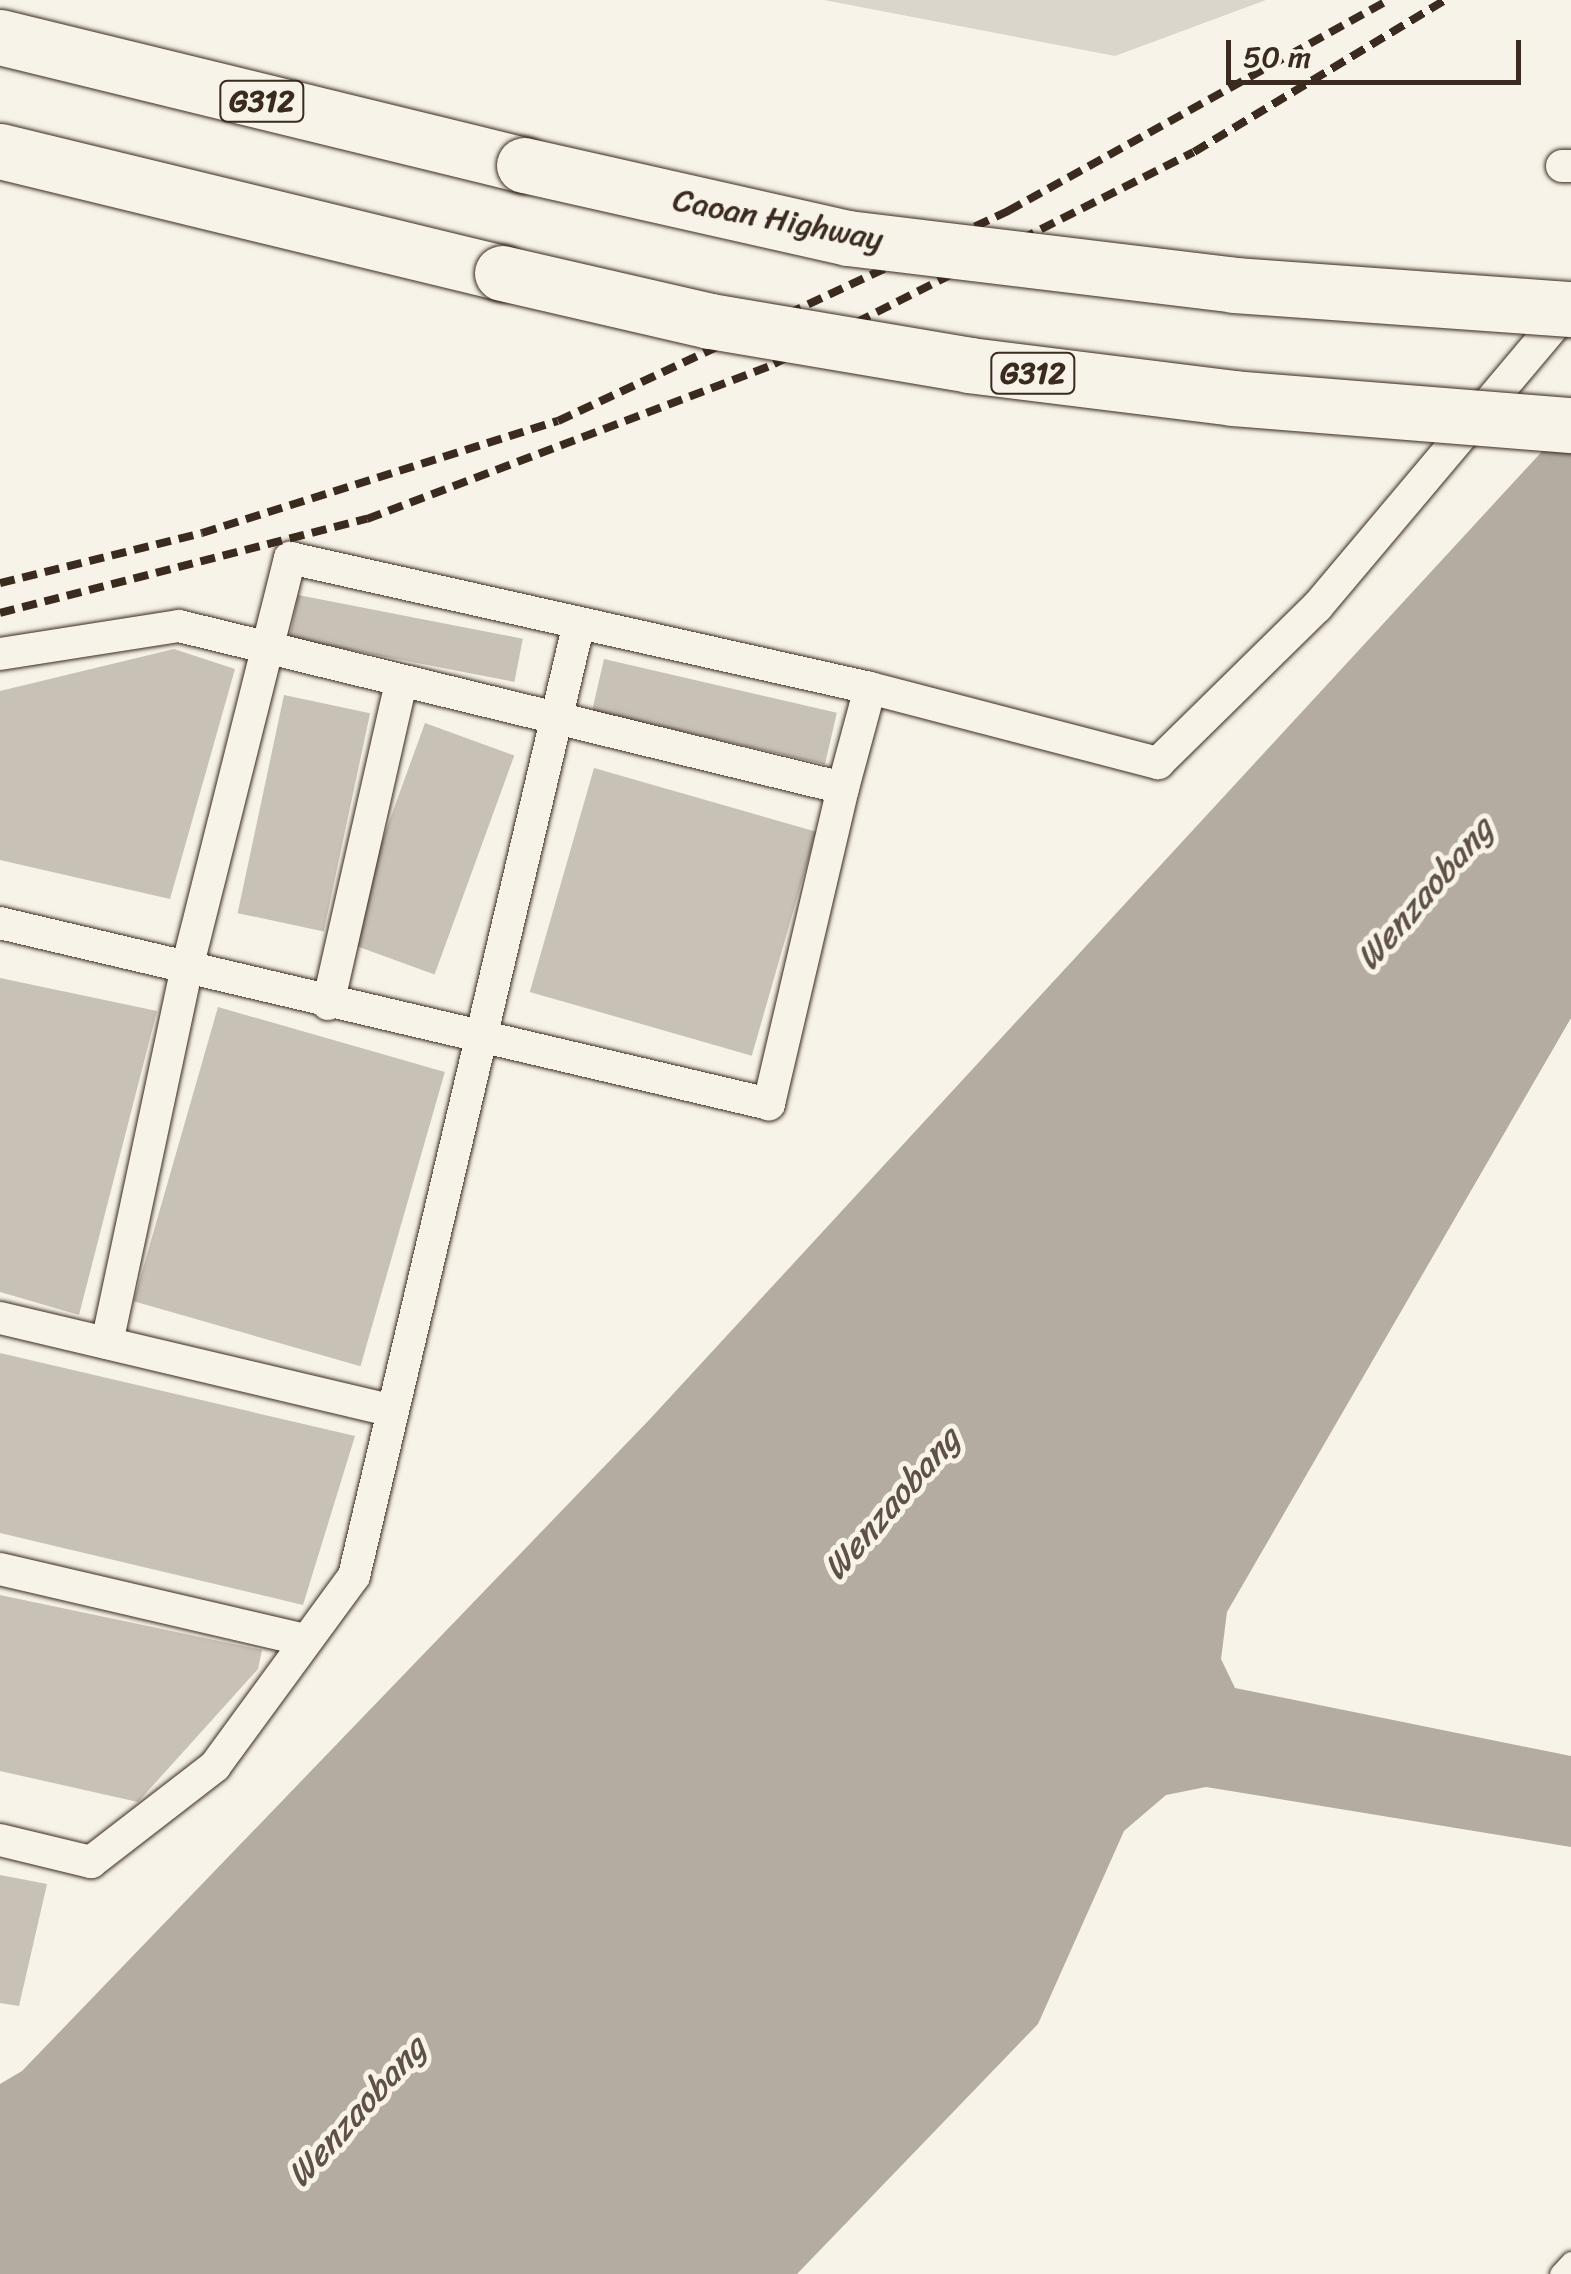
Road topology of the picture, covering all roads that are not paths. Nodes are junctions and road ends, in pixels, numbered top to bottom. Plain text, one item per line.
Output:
1 (0, 37) edge
2 (0, 151) edge
3 (1571, 307) edge
4 (1571, 425) edge
5 (579, 623) junction
6 (268, 648) junction
7 (0, 654) edge
8 (401, 682) junction
9 (870, 688) junction
10 (555, 720) junction
11 (843, 788) junction
12 (0, 922) edge
13 (187, 968) junction
14 (328, 1004) junction
15 (479, 1040) junction
16 (0, 1318) edge
17 (108, 1343) junction
18 (392, 1410) junction
19 (0, 1569) edge
20 (306, 1640) junction
21 (0, 1840) edge
22 (1571, 2261) edge
23 (1559, 2274) edge

1 - 3 highway, Caoan Highway / G312, bridge
2 - 4 highway, G312, bridge
3 - 9 street
5 - 6 street
5 - 9 street
5 - 10 street
6 - 7 street
6 - 8 street
6 - 13 street
8 - 10 street
8 - 14 street
9 - 11 street
10 - 11 street
10 - 15 street
11 - 15 street
12 - 13 street
13 - 14 street
13 - 17 street
14 - 15 street
15 - 18 street
16 - 17 street
17 - 18 street
18 - 20 street
19 - 20 street
20 - 21 street
22 - 23 lane

